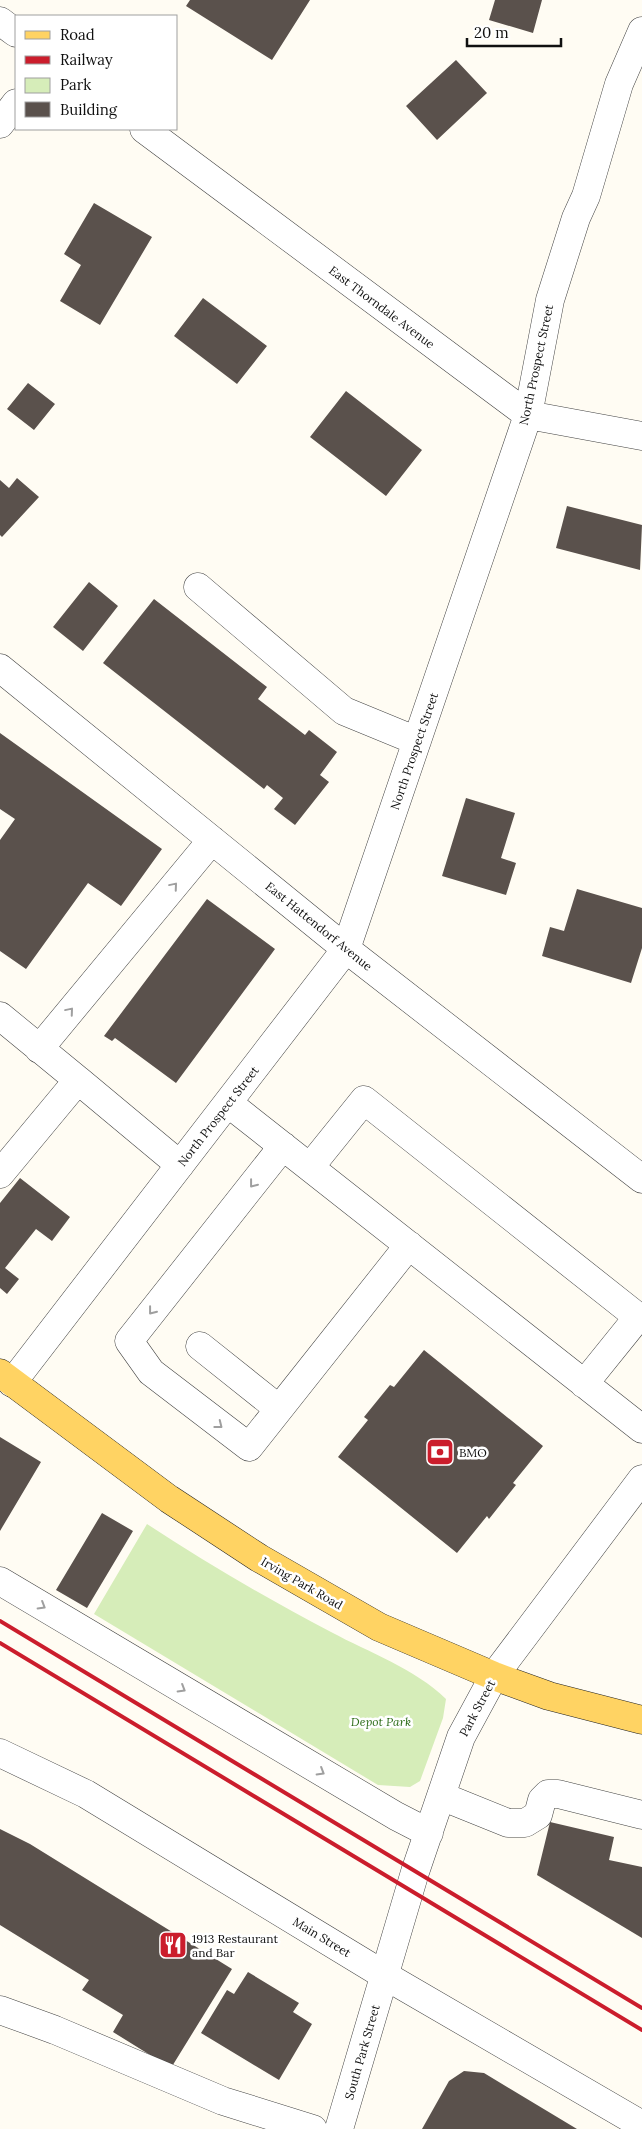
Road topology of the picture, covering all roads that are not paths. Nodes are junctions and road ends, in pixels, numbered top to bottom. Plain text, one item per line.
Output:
1 (0, 21) edge
2 (642, 30) edge
3 (15, 32) edge
4 (15, 104) edge
5 (0, 124) edge
6 (145, 130) edge
7 (528, 416) junction
8 (642, 436) edge
9 (198, 587) dead end
10 (0, 668) edge
11 (417, 742) junction
12 (212, 840) junction
13 (346, 949) junction
14 (1, 1020) edge
15 (39, 1049) junction
16 (78, 1080) junction
17 (228, 1102) junction
18 (283, 1146) junction
19 (180, 1165) junction
20 (310, 1167) junction
21 (0, 1174) edge
22 (642, 1179) edge
23 (409, 1245) junction
24 (200, 1346) dead end
25 (6, 1378) edge
26 (584, 1384) junction
27 (279, 1408) junction
28 (642, 1429) edge
29 (642, 1479) edge
30 (0, 1581) edge
31 (494, 1676) junction
32 (642, 1720) edge
33 (0, 1753) edge
34 (441, 1796) junction
35 (642, 1814) edge
36 (429, 1832) junction
37 (384, 1975) junction
38 (0, 2010) edge
39 (642, 2125) edge
40 (313, 2129) edge
41 (339, 2129) edge

1 - 3 street
2 - 7 street, North Prospect Street
4 - 5 street
6 - 7 street, East Thorndale Avenue
7 - 8 street, East Thorndale Avenue
7 - 11 street, North Prospect Street
9 - 11 street
10 - 12 street, East Hattendorf Avenue
11 - 13 street, North Prospect Street
12 - 13 street, East Hattendorf Avenue
15 -> 12 street
13 - 17 street, North Prospect Street
13 - 22 street, East Hattendorf Avenue
14 - 15 street
15 - 16 street
16 - 19 street
16 - 21 street
17 - 18 street
17 - 19 street, North Prospect Street
18 - 20 street
18 -> 27 street
19 - 25 street, North Prospect Street
20 - 23 street
20 - 26 street
23 - 26 street
23 - 27 street
24 - 27 street
25 - 31 main road, Irving Park Road
26 - 28 street
29 - 31 street, Park Street
30 -> 36 street
31 - 32 main road, Irving Park Road
31 - 34 street, Park Street
33 - 37 street, Main Street
34 - 35 street
34 - 36 street, Park Street
36 - 37 street, Park Street
37 - 39 street, Main Street
37 - 41 street, South Park Street
38 - 40 street

